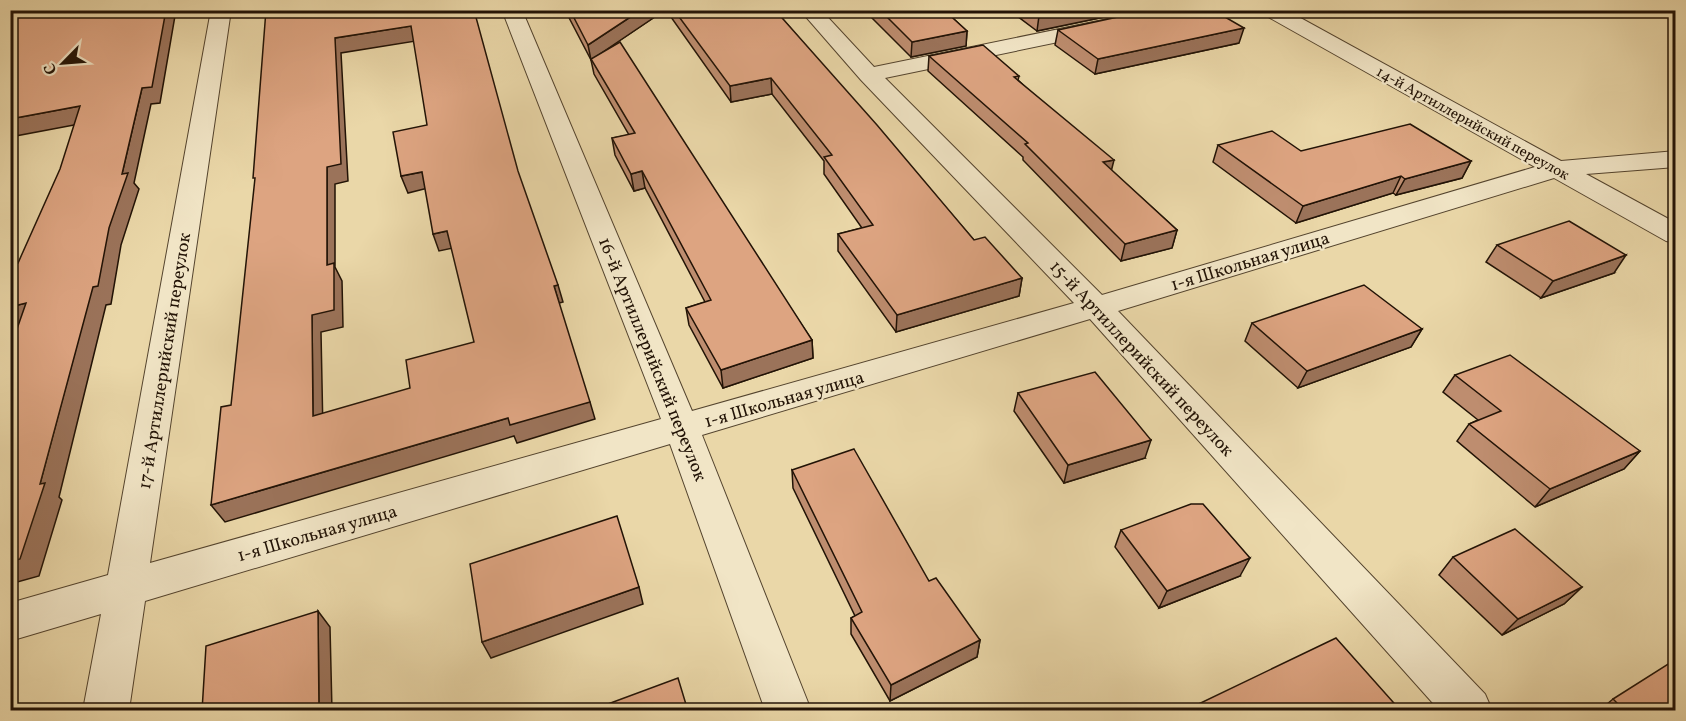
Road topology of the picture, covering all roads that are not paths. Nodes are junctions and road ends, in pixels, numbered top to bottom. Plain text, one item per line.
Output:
1 (221, 10) edge
2 (512, 10) edge
3 (810, 10) edge
4 (1185, 10) edge
5 (1270, 10) edge
6 (869, 75) junction
7 (1676, 159) edge
8 (1556, 169) junction
9 (1676, 235) edge
10 (1096, 308) junction
11 (682, 429) junction
12 (127, 588) junction
13 (10, 622) edge
14 (106, 711) edge
15 (789, 711) edge
16 (1469, 711) edge

1 - 12 street, 17-й Артиллерийский переулок
2 - 11 street, 16-й Артиллерийский переулок
3 - 6 street, 15-й Артиллерийский переулок
4 - 6 street
5 - 8 street, 14-й Артиллерийский переулок
6 - 10 street, 15-й Артиллерийский переулок
7 - 8 street, 1-я Школьная улица
8 - 9 street, 14-й Артиллерийский переулок
8 - 10 street, 1-я Школьная улица
10 - 11 street, 1-я Школьная улица
10 - 16 street, 15-й Артиллерийский переулок
11 - 12 street, 1-я Школьная улица
11 - 15 street, 16-й Артиллерийский переулок
12 - 13 street, 1-я Школьная улица
12 - 14 street, 17-й Артиллерийский переулок

